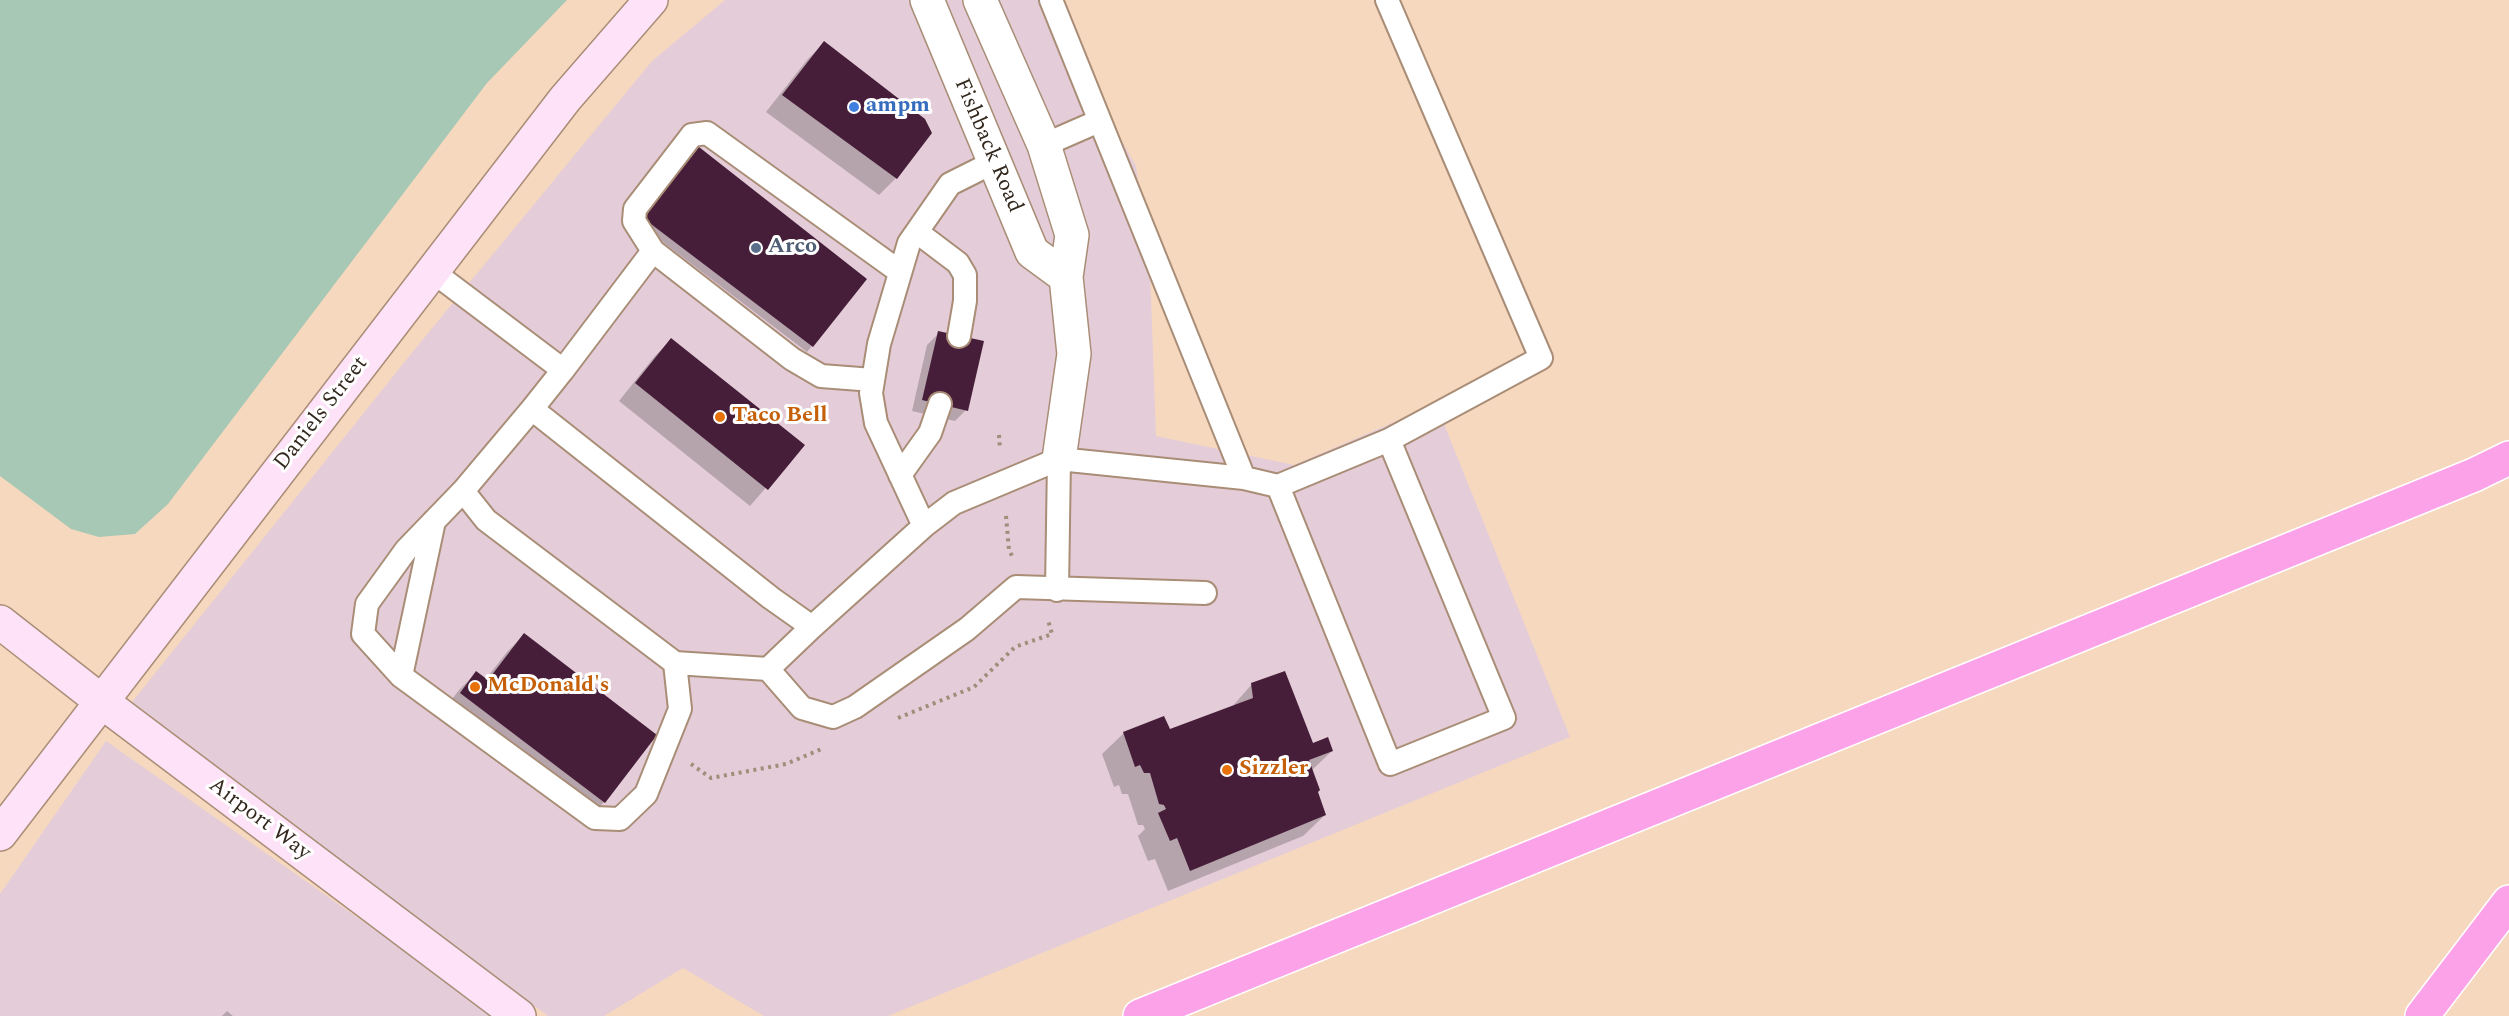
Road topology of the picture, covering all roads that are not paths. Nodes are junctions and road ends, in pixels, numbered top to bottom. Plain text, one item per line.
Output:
1 (651, 0) edge
2 (927, 0) edge
3 (981, 0) edge
4 (1051, 0) edge
5 (1387, 0) edge
6 (1099, 122) junction
7 (1044, 145) junction
8 (994, 162) junction
9 (917, 232) junction
10 (653, 251) junction
11 (432, 271) junction
12 (900, 272) junction
13 (1066, 277) junction
14 (959, 336) dead end
15 (563, 370) junction
16 (873, 380) junction
17 (940, 404) dead end
18 (532, 410) junction
19 (1389, 440) junction
20 (2509, 458) edge
21 (1059, 459) junction
22 (900, 475) junction
23 (1244, 478) junction
24 (1278, 486) junction
25 (463, 491) junction
26 (434, 521) junction
27 (924, 526) junction
28 (1058, 590) junction
29 (1205, 593) dead end
30 (0, 622) edge
31 (812, 627) junction
32 (675, 663) junction
33 (768, 669) junction
34 (401, 676) junction
35 (100, 701) junction
36 (0, 834) edge
37 (2509, 902) edge
38 (519, 1016) edge
39 (1140, 1016) edge
40 (2422, 1016) edge

1 - 11 street, Daniels Street
2 - 8 street, Fishback Road
3 - 7 street
4 - 6 lane
5 - 19 lane
6 - 7 lane
6 - 23 lane
7 - 13 street
8 - 9 lane
8 - 13 street, Fishback Road
9 - 12 lane
9 - 14 lane
10 - 12 lane
10 - 15 lane
10 - 16 lane
11 - 15 lane
11 - 35 street, Daniels Street
12 - 16 lane
13 - 21 street
15 - 18 lane
16 - 22 lane
17 - 22 lane
18 - 25 lane
18 - 31 lane
19 - 24 lane
19 - 24 lane
20 - 39 highway
21 - 23 lane
21 - 27 lane
21 - 28 lane
22 - 27 lane
23 - 24 lane
25 - 26 lane
25 - 32 lane
26 - 34 lane
26 - 34 lane
27 - 31 lane
28 - 29 lane
28 - 33 lane
30 - 35 street, Airport Way
31 - 33 lane
32 - 33 lane
32 - 34 lane
35 - 36 street, Daniels Street
35 - 38 street, Airport Way
37 - 40 highway

